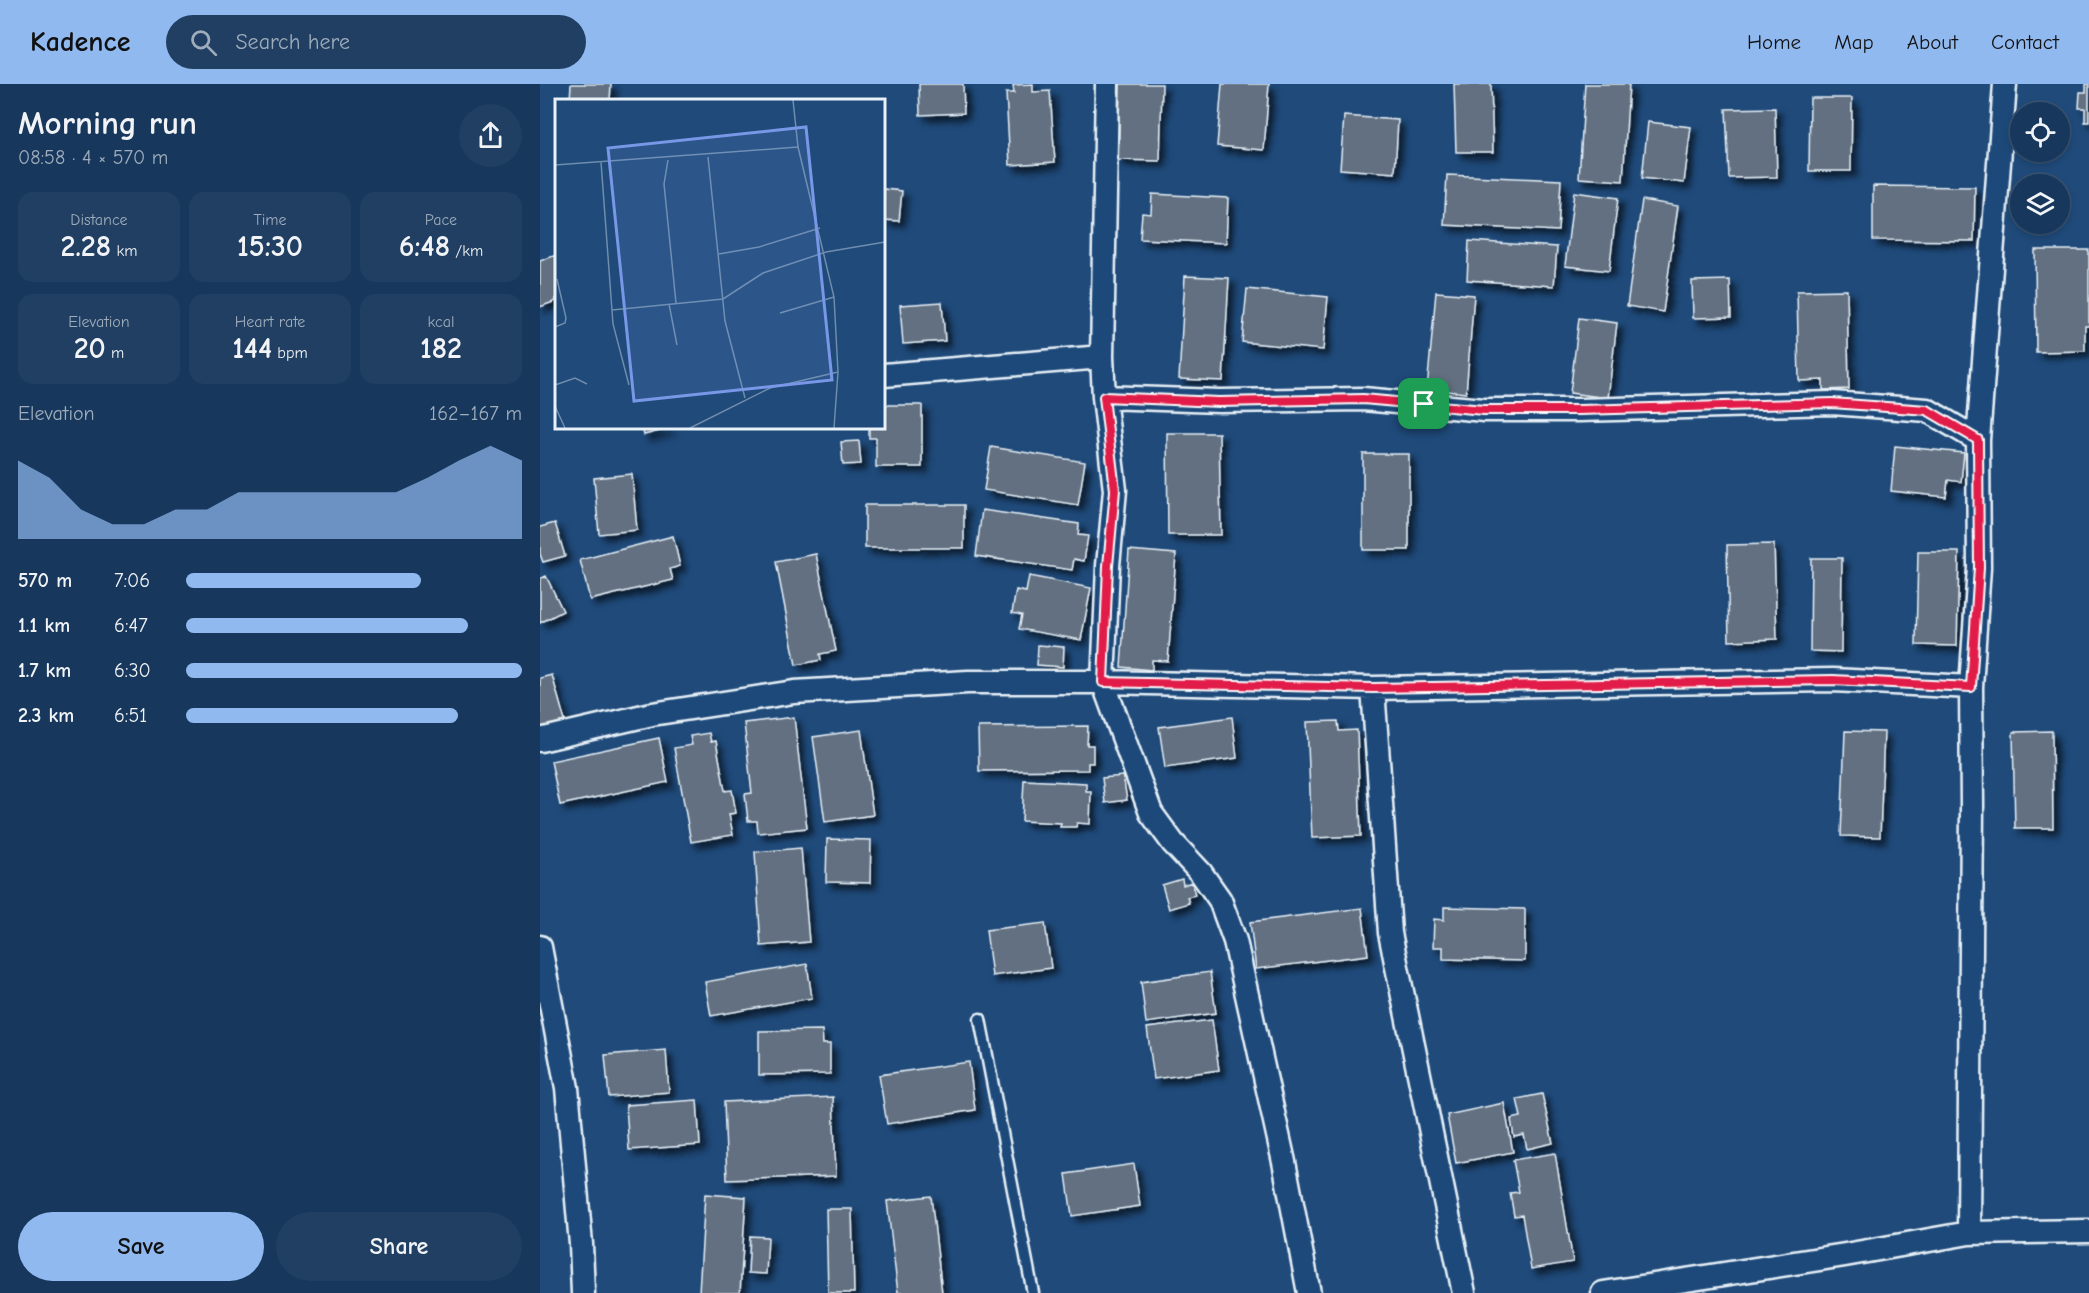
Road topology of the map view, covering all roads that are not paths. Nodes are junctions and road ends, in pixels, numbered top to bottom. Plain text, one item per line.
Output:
1 (1107, 84) edge
2 (2005, 84) edge
3 (1102, 357) junction
4 (885, 375) edge
5 (1104, 397) junction
6 (1978, 440) junction
7 (1103, 682) junction
8 (1971, 687) junction
9 (1373, 688) junction
10 (540, 740) edge
11 (540, 947) edge
12 (980, 1019) dead end
13 (2089, 1232) edge
14 (1970, 1233) junction
15 (583, 1293) edge
16 (1033, 1293) edge
17 (1310, 1293) edge
18 (1464, 1293) edge
19 (1603, 1293) edge

1 - 3 street
2 - 6 street
3 - 4 street
3 - 5 street
5 - 6 street
5 - 7 street
6 - 8 street
7 - 9 street
7 - 10 street
7 - 17 street
8 - 9 street
8 - 14 street
9 - 18 street
11 - 15 street
12 - 16 lane
13 - 14 street
14 - 19 street

